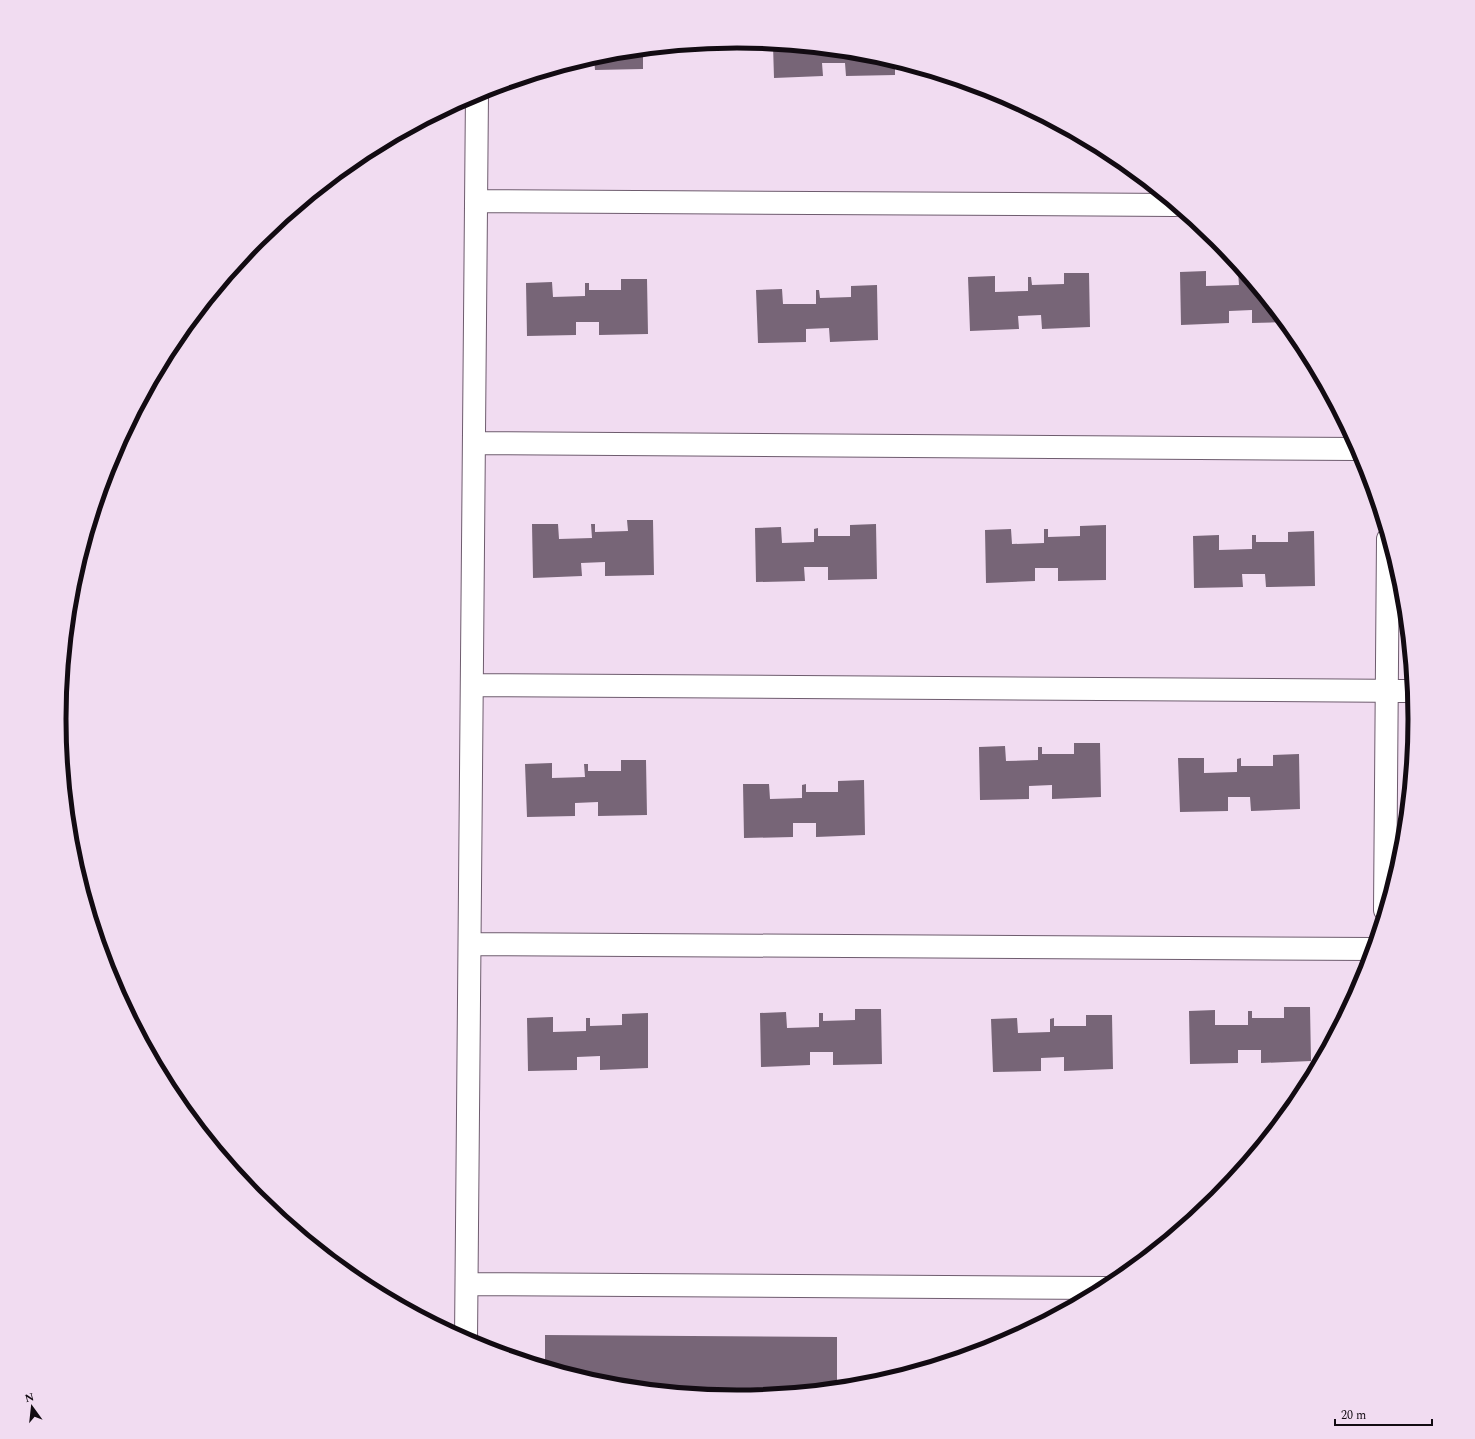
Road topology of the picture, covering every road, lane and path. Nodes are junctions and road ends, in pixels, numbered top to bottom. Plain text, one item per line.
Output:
1 (477, 101) edge
2 (476, 201) junction
3 (1168, 205) edge
4 (474, 443) junction
5 (1352, 449) edge
6 (1388, 554) edge
7 (472, 685) junction
8 (1387, 691) junction
9 (1408, 691) edge
10 (1385, 896) edge
11 (470, 944) junction
12 (1368, 949) edge
13 (467, 1284) junction
14 (1095, 1288) edge
15 (466, 1333) edge

1 - 2 street
2 - 3 street
2 - 4 street
4 - 5 street
4 - 7 street
6 - 8 street
7 - 8 street
7 - 11 street
8 - 9 street
8 - 10 street
11 - 12 street
11 - 13 street
13 - 14 street
13 - 15 street

